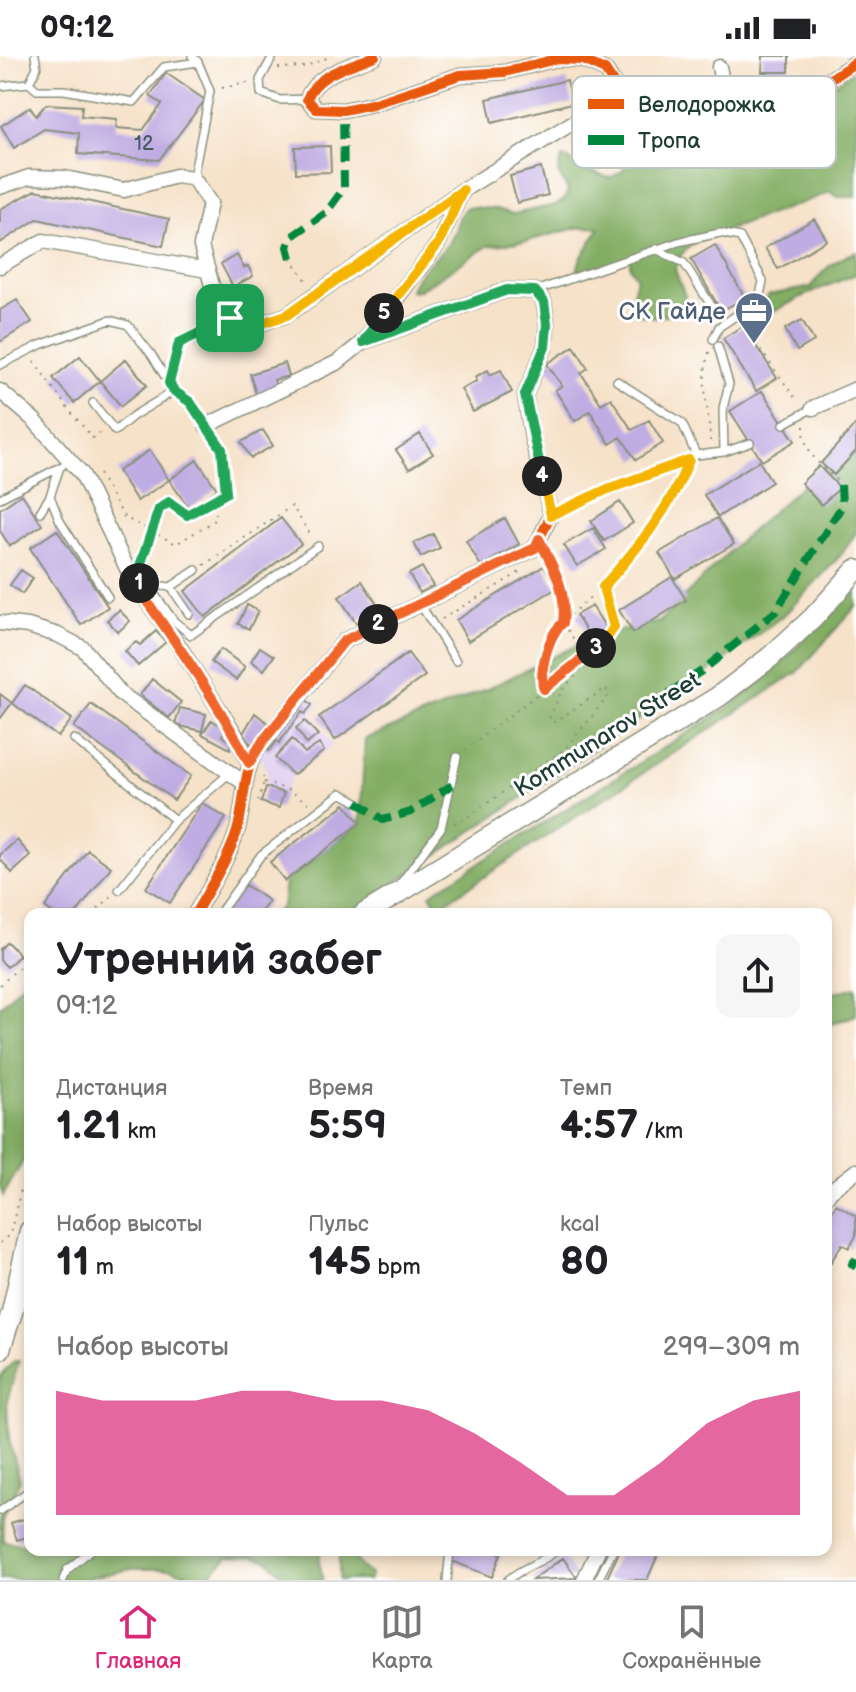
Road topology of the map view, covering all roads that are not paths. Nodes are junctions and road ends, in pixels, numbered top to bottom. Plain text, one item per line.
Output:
1 (35, 56) edge
2 (273, 56) edge
3 (375, 56) edge
4 (195, 59) edge
5 (856, 62) edge
6 (719, 67) dead end
7 (609, 76) edge
8 (721, 76) edge
9 (835, 76) edge
10 (29, 83) junction
11 (0, 86) edge
12 (307, 99) junction
13 (572, 123) edge
14 (193, 178) junction
15 (0, 187) edge
16 (463, 190) junction
17 (656, 249) junction
18 (0, 266) edge
19 (207, 270) junction
20 (535, 291) junction
21 (716, 313) dead end
22 (363, 342) junction
23 (0, 365) edge
24 (617, 381) dead end
25 (856, 389) edge
26 (0, 391) edge
27 (174, 391) junction
28 (93, 403) dead end
29 (809, 410) joint
30 (784, 424) dead end
31 (206, 426) junction
32 (750, 443) dead end
33 (724, 452) junction
34 (692, 458) junction
35 (66, 464) junction
36 (50, 496) junction
37 (0, 498) edge
38 (159, 509) road end
39 (40, 512) dead end
40 (551, 515) junction
41 (539, 539) junction
42 (318, 546) road end
43 (196, 570) road end
44 (856, 570) edge
45 (145, 584) junction
46 (171, 587) junction
47 (563, 588) road end
48 (108, 597) dead end
49 (420, 604) junction
50 (189, 614) dead end
51 (0, 623) edge
52 (604, 642) road end
53 (456, 661) dead end
54 (74, 739) dead end
55 (457, 757) road end
56 (249, 763) junction
57 (230, 773) junction
58 (244, 783) junction
59 (357, 802) dead end
60 (175, 820) junction
61 (119, 890) road end
62 (399, 893) junction
63 (198, 908) edge
64 (223, 908) edge
65 (374, 908) edge
66 (856, 1171) edge
67 (832, 1189) edge
68 (24, 1259) edge
69 (0, 1349) edge
70 (24, 1494) edge
71 (0, 1511) edge
72 (84, 1556) edge
73 (447, 1556) edge
74 (550, 1556) edge
75 (595, 1556) edge
76 (610, 1556) edge
77 (63, 1580) edge
78 (447, 1580) edge
79 (508, 1580) edge
80 (584, 1580) edge
81 (598, 1580) edge

1 - 10 lane
2 - 12 lane
3 - 12 street
4 - 10 lane
4 - 14 lane
5 - 9 street
6 - 8 street
7 - 12 street
10 - 11 lane
13 - 16 street
14 - 15 street
14 - 19 street
16 - 19 street
16 - 22 street
17 - 20 lane
17 - 21 lane
17 - 33 lane
18 - 19 street
20 - 22 street
20 - 40 street
22 - 31 street
23 - 27 lane
24 - 34 lane
25 - 29 street
26 - 35 street
27 - 28 lane
27 - 31 lane
29 - 30 lane
31 - 38 lane
32 - 33 lane
33 - 34 lane
34 - 40 lane
34 - 52 lane
35 - 36 lane
35 - 37 lane
35 - 45 street
36 - 39 lane
36 - 48 lane
40 - 41 street
41 - 47 lane
41 - 49 street
42 - 45 lane
43 - 46 lane
44 - 62 main road, Kommunarov Street
45 - 46 lane
45 - 56 street
46 - 50 lane
49 - 53 lane
49 - 56 street
51 - 57 street
54 - 60 lane
55 - 62 lane
56 - 58 street
57 - 58 street
57 - 60 lane
58 - 63 street
59 - 64 lane
60 - 61 lane
62 - 65 main road, Kommunarov Street
66 - 67 street
68 - 69 main road
70 - 71 lane
72 - 77 lane
73 - 78 lane
74 - 79 lane
75 - 80 street
76 - 81 lane

